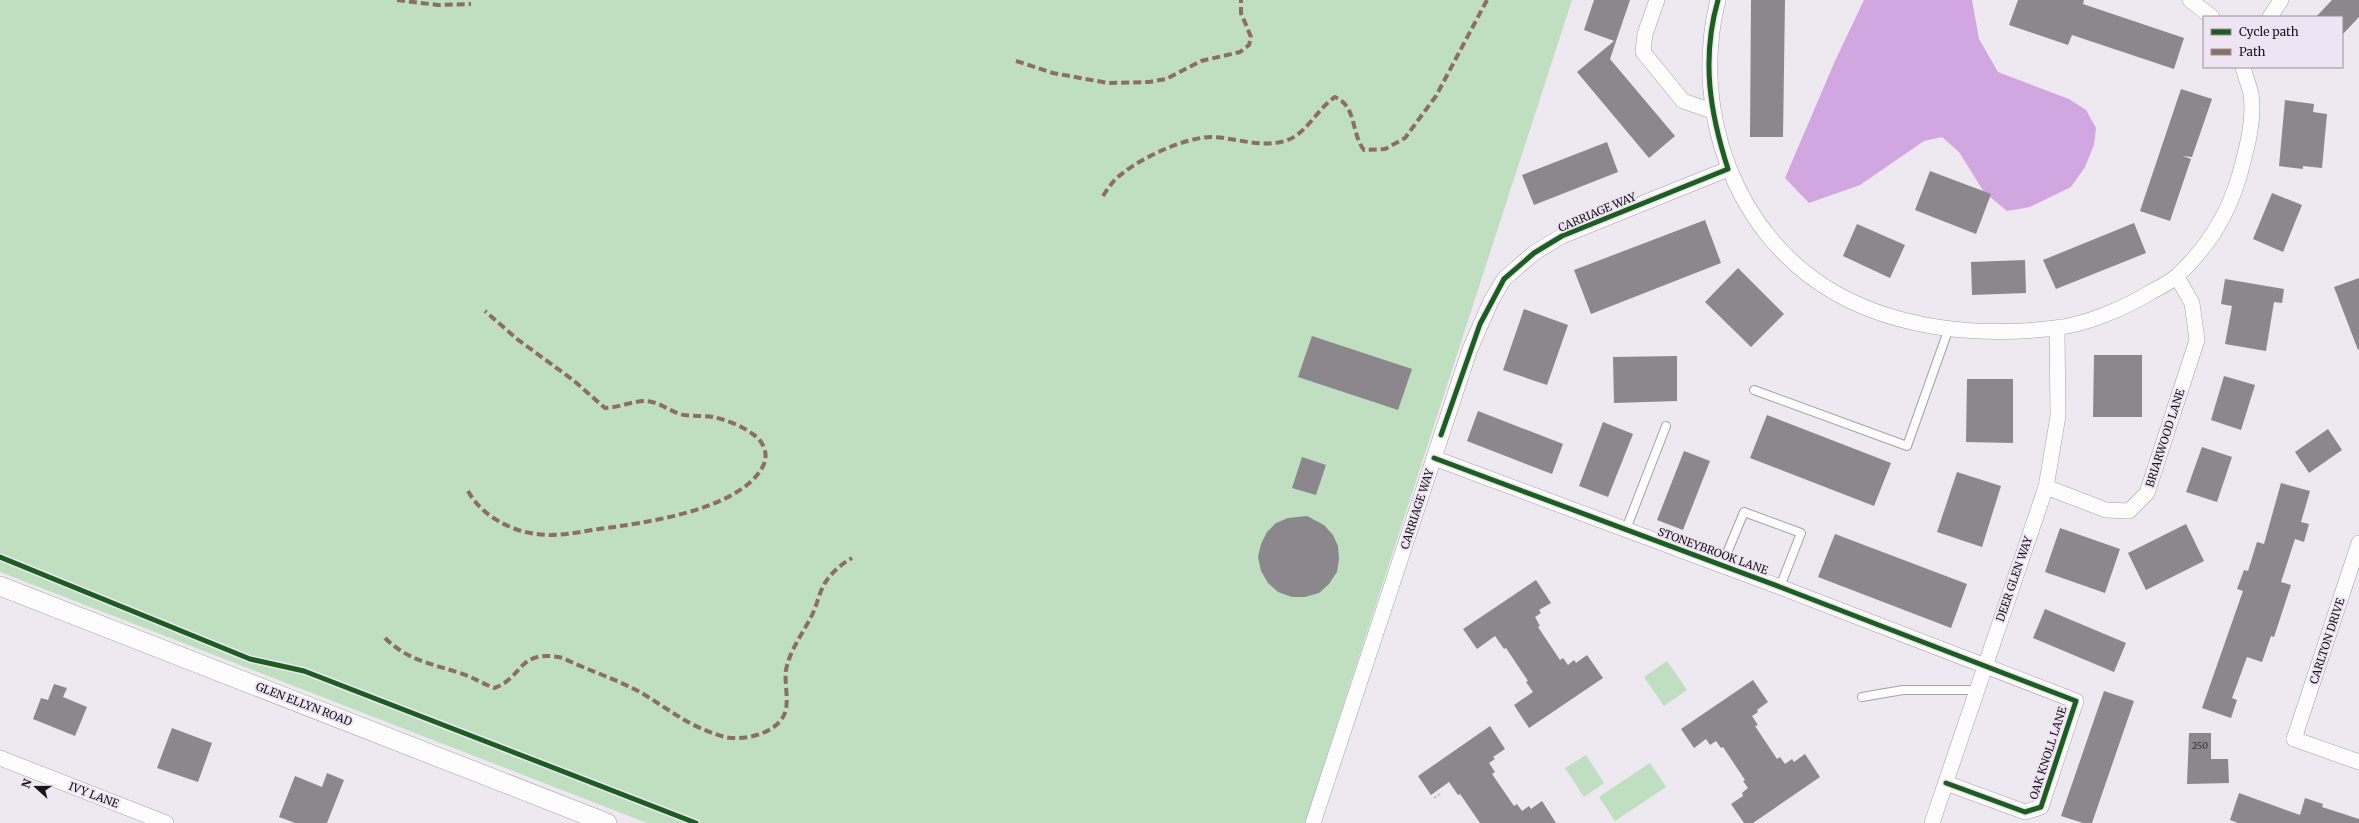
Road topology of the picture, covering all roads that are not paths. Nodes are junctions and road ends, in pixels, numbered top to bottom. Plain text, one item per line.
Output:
1 (1657, 0) edge
2 (1718, 0) edge
3 (2190, 0) edge
4 (2281, 0) edge
5 (2211, 16) edge
6 (2271, 16) edge
7 (2243, 68) edge
8 (1712, 111) junction
9 (1728, 169) junction
10 (2177, 277) junction
11 (1949, 328) junction
12 (2057, 328) junction
13 (1754, 390) dead end
14 (1666, 426) dead end
15 (1434, 458) junction
16 (2046, 487) junction
17 (1626, 529) junction
18 (2359, 543) edge
19 (1722, 565) junction
20 (0, 586) edge
21 (1780, 587) junction
22 (1985, 666) junction
23 (1977, 690) junction
24 (1862, 697) dead end
25 (0, 758) edge
26 (2359, 762) edge
27 (1946, 783) junction
28 (583, 818) edge
29 (166, 823) edge
30 (607, 823) edge
31 (1313, 823) edge
32 (1932, 823) edge

1 - 8 street
2 - 8 street
3 - 5 street
4 - 6 street
7 - 10 street
8 - 9 street
9 - 11 street
9 - 15 street, CARRIAGE WAY
10 - 12 street
10 - 16 street, BRIARWOOD LANE
11 - 12 street
11 - 13 lane
12 - 16 street, DEER GLEN WAY
14 - 17 lane
15 - 17 street, STONEYBROOK LANE
15 - 31 street, CARRIAGE WAY
16 - 22 street, DEER GLEN WAY
17 - 19 street, STONEYBROOK LANE
18 - 26 street, CARLTON DRIVE
19 - 21 street, STONEYBROOK LANE
19 - 21 lane
20 - 28 street, GLEN ELLYN ROAD
21 - 22 street, STONEYBROOK LANE
22 - 23 street, DEER GLEN WAY
22 - 27 street, OAK KNOLL LANE
23 - 24 lane
23 - 27 street, DEER GLEN WAY
25 - 29 street, IVY LANE
27 - 32 street, DEER GLEN WAY
28 - 30 street, GLEN ELLYN ROAD

